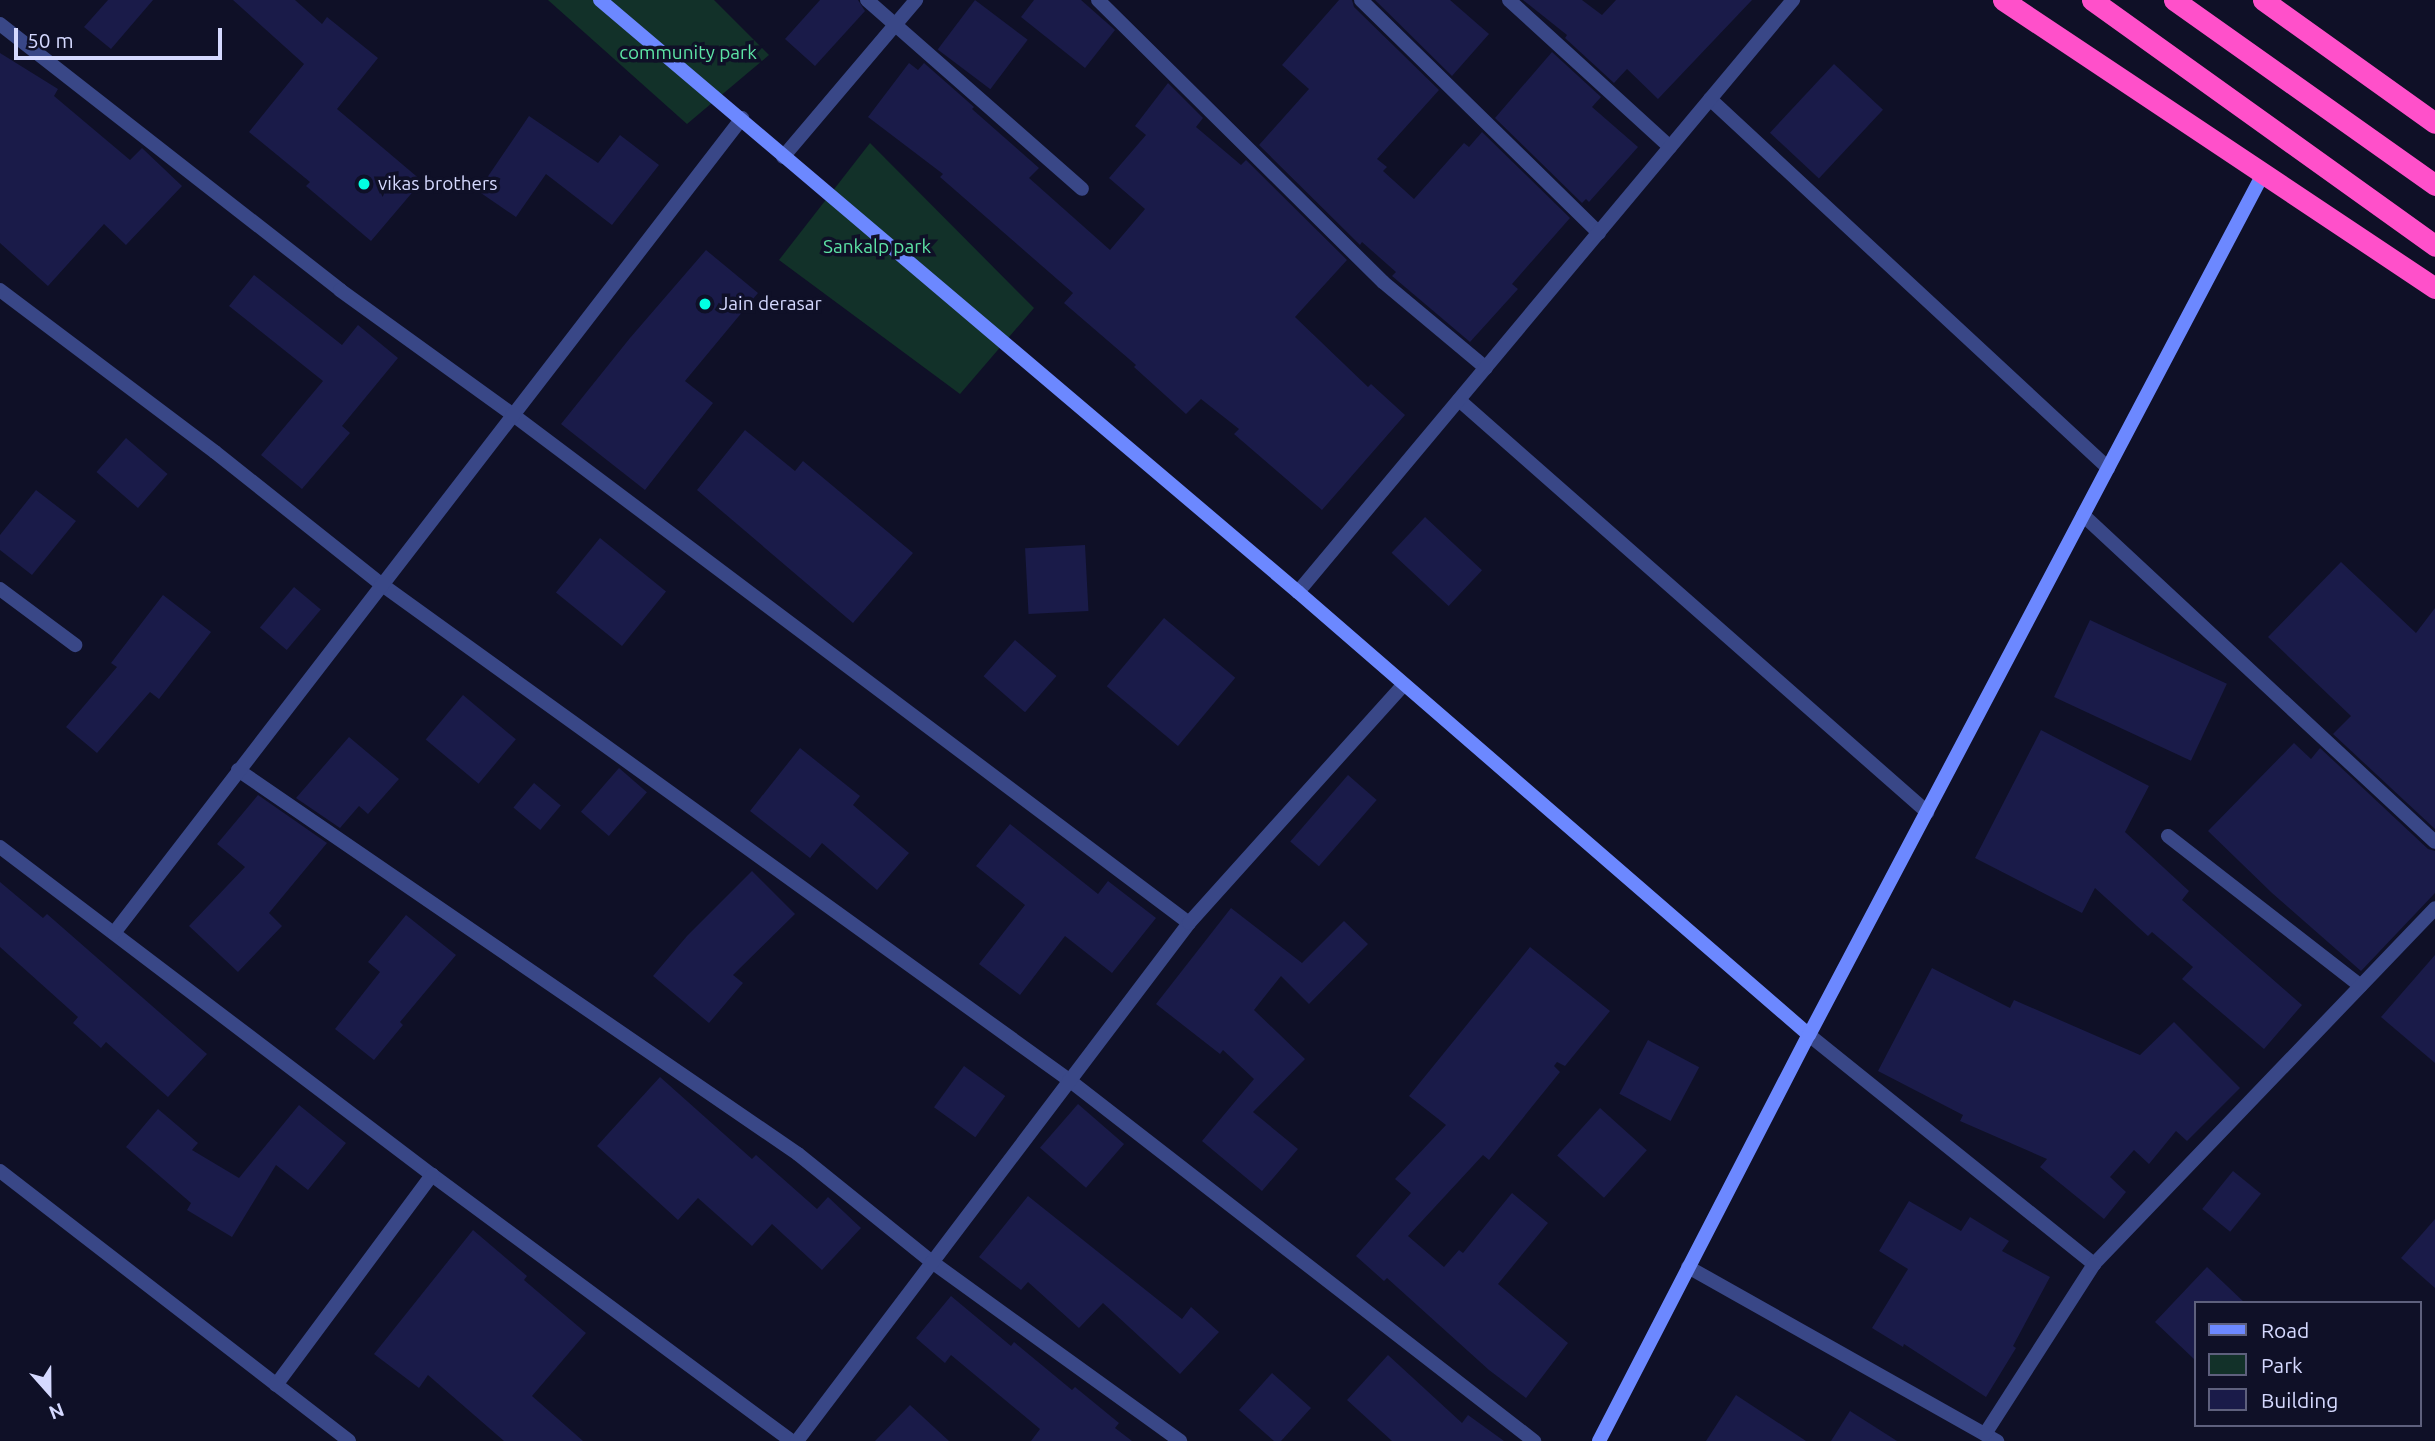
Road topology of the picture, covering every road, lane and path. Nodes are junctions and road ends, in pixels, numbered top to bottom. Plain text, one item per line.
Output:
1 (600, 0) edge
2 (867, 0) edge
3 (916, 0) edge
4 (1098, 0) edge
5 (1361, 0) edge
6 (1508, 0) edge
7 (1793, 0) edge
8 (2003, 0) edge
9 (2092, 0) edge
10 (2174, 0) edge
11 (2263, 0) edge
12 (0, 24) edge
13 (895, 26) junction
14 (1710, 99) junction
15 (742, 118) junction
16 (2435, 123) edge
17 (1670, 147) junction
18 (783, 157) junction
19 (2264, 173) junction
20 (2435, 186) edge
21 (1082, 189) dead end
22 (1599, 233) junction
23 (2435, 246) edge
24 (2435, 288) edge
25 (0, 290) edge
26 (1486, 368) junction
27 (1459, 400) junction
28 (512, 414) junction
29 (2108, 468) junction
30 (2083, 515) junction
31 (382, 584) junction
32 (0, 589) edge
33 (1298, 592) junction
34 (75, 645) dead end
35 (1404, 684) junction
36 (238, 770) junction
37 (1927, 812) junction
38 (2168, 836) dead end
39 (2435, 842) edge
40 (0, 847) edge
41 (2435, 908) edge
42 (1189, 923) junction
43 (114, 933) junction
44 (2361, 986) junction
45 (1809, 1035) junction
46 (1069, 1080) junction
47 (0, 1171) edge
48 (432, 1175) junction
49 (932, 1262) junction
50 (2094, 1264) junction
51 (1688, 1268) junction
52 (276, 1385) junction
53 (1991, 1438) edge
54 (349, 1441) edge
55 (794, 1441) edge
56 (1180, 1441) edge
57 (1534, 1441) edge
58 (1599, 1441) edge

1 - 15 main road
2 - 13 street
3 - 13 street
4 - 26 street
5 - 22 street
6 - 17 street
7 - 14 street
8 - 19 highway
9 - 23 highway
10 - 20 highway
11 - 16 highway
12 - 28 street
13 - 18 street
13 - 21 street
14 - 17 street
14 - 29 street
15 - 18 main road
15 - 28 street
17 - 22 street
18 - 33 main road
19 - 24 highway
19 - 29 main road
22 - 26 street
25 - 31 street
26 - 27 street
27 - 33 street
27 - 37 street
28 - 31 street
28 - 42 street
29 - 30 main road
30 - 37 main road
30 - 39 street
31 - 36 street
31 - 46 street
32 - 34 street
33 - 35 main road
35 - 42 street
35 - 45 main road
36 - 43 street
36 - 49 street
37 - 45 main road
38 - 44 street
40 - 43 street
41 - 44 street
42 - 46 street
43 - 48 street
44 - 50 street
45 - 50 street
45 - 51 main road
46 - 49 street
46 - 57 street
47 - 52 street
48 - 52 street
48 - 55 street
49 - 55 street
49 - 56 street
50 - 53 street
51 - 53 street
51 - 58 main road
52 - 54 street

